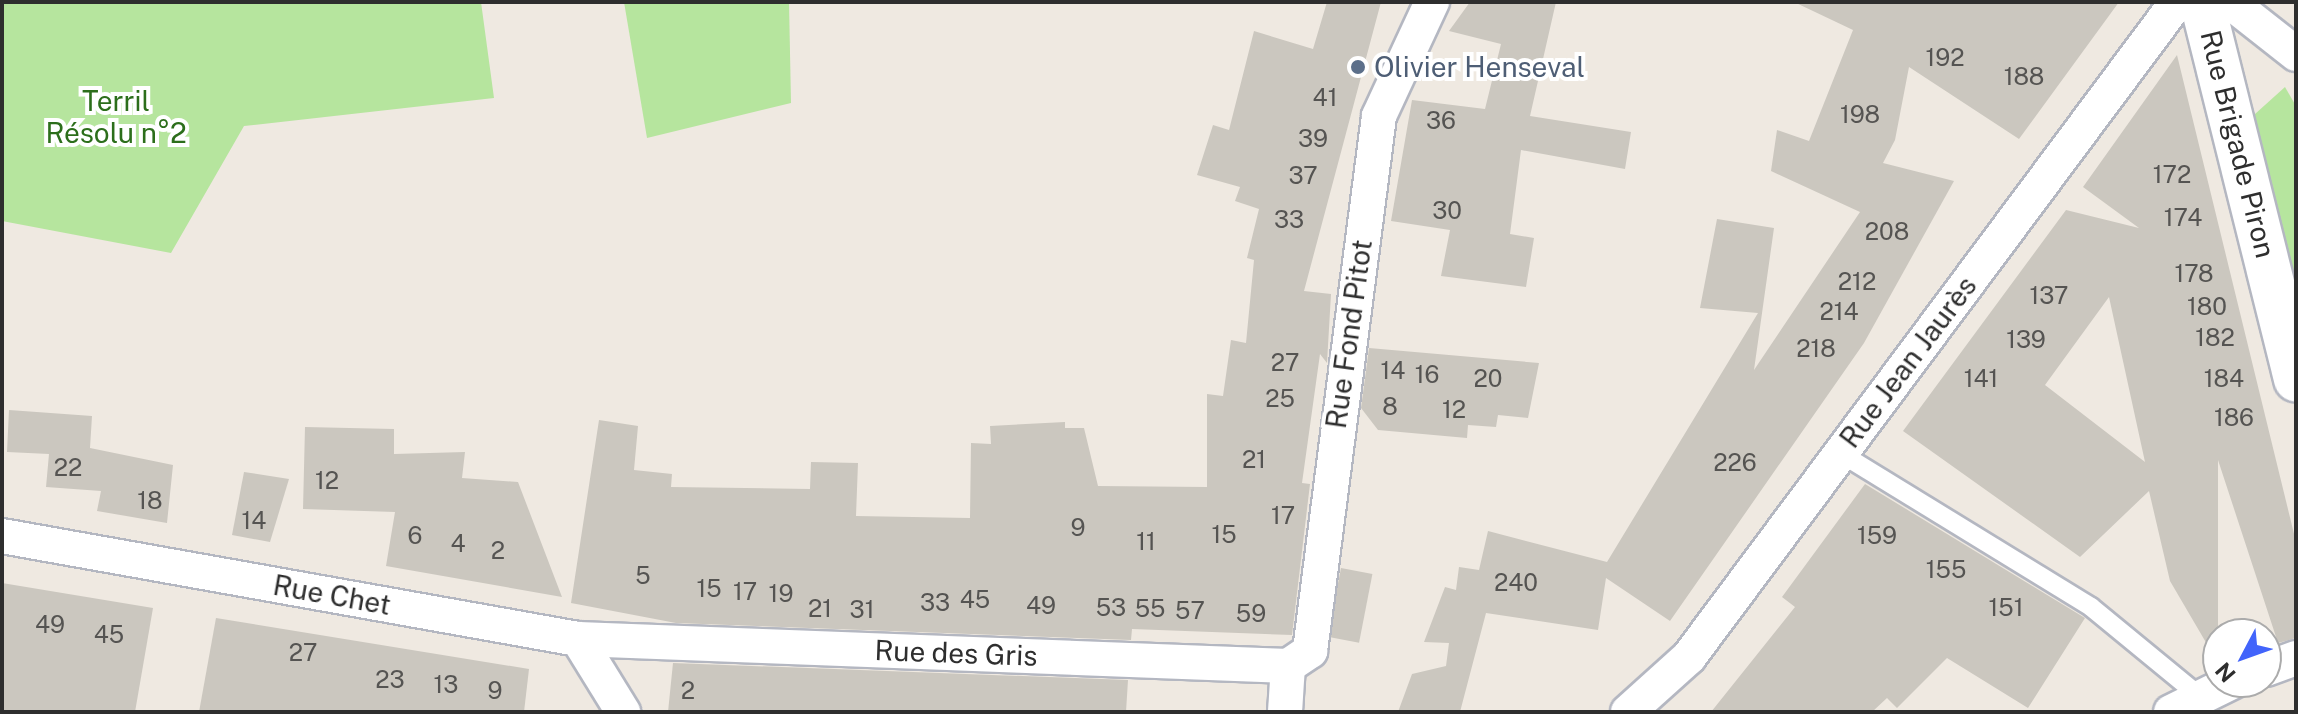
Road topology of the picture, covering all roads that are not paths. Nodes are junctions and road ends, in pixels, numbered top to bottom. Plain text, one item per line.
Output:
1 (1432, 2) edge
2 (2177, 2) edge
3 (2202, 2) edge
4 (2230, 2) edge
5 (2296, 54) edge
6 (2296, 379) edge
7 (1840, 453) junction
8 (2, 536) edge
9 (578, 639) junction
10 (1288, 666) junction
11 (2184, 704) edge
12 (623, 712) edge
13 (1285, 712) edge
14 (1628, 712) edge

1 - 10 street, Rue Fond Pitot
2 - 7 street, Rue Jean Jaurès
3 - 6 street, Rue Brigade Piron
4 - 5 street
7 - 11 lane
7 - 14 street, Rue Jean Jaurès
8 - 9 street, Rue Chet
9 - 10 street, Rue des Gris
9 - 12 street
10 - 13 street

